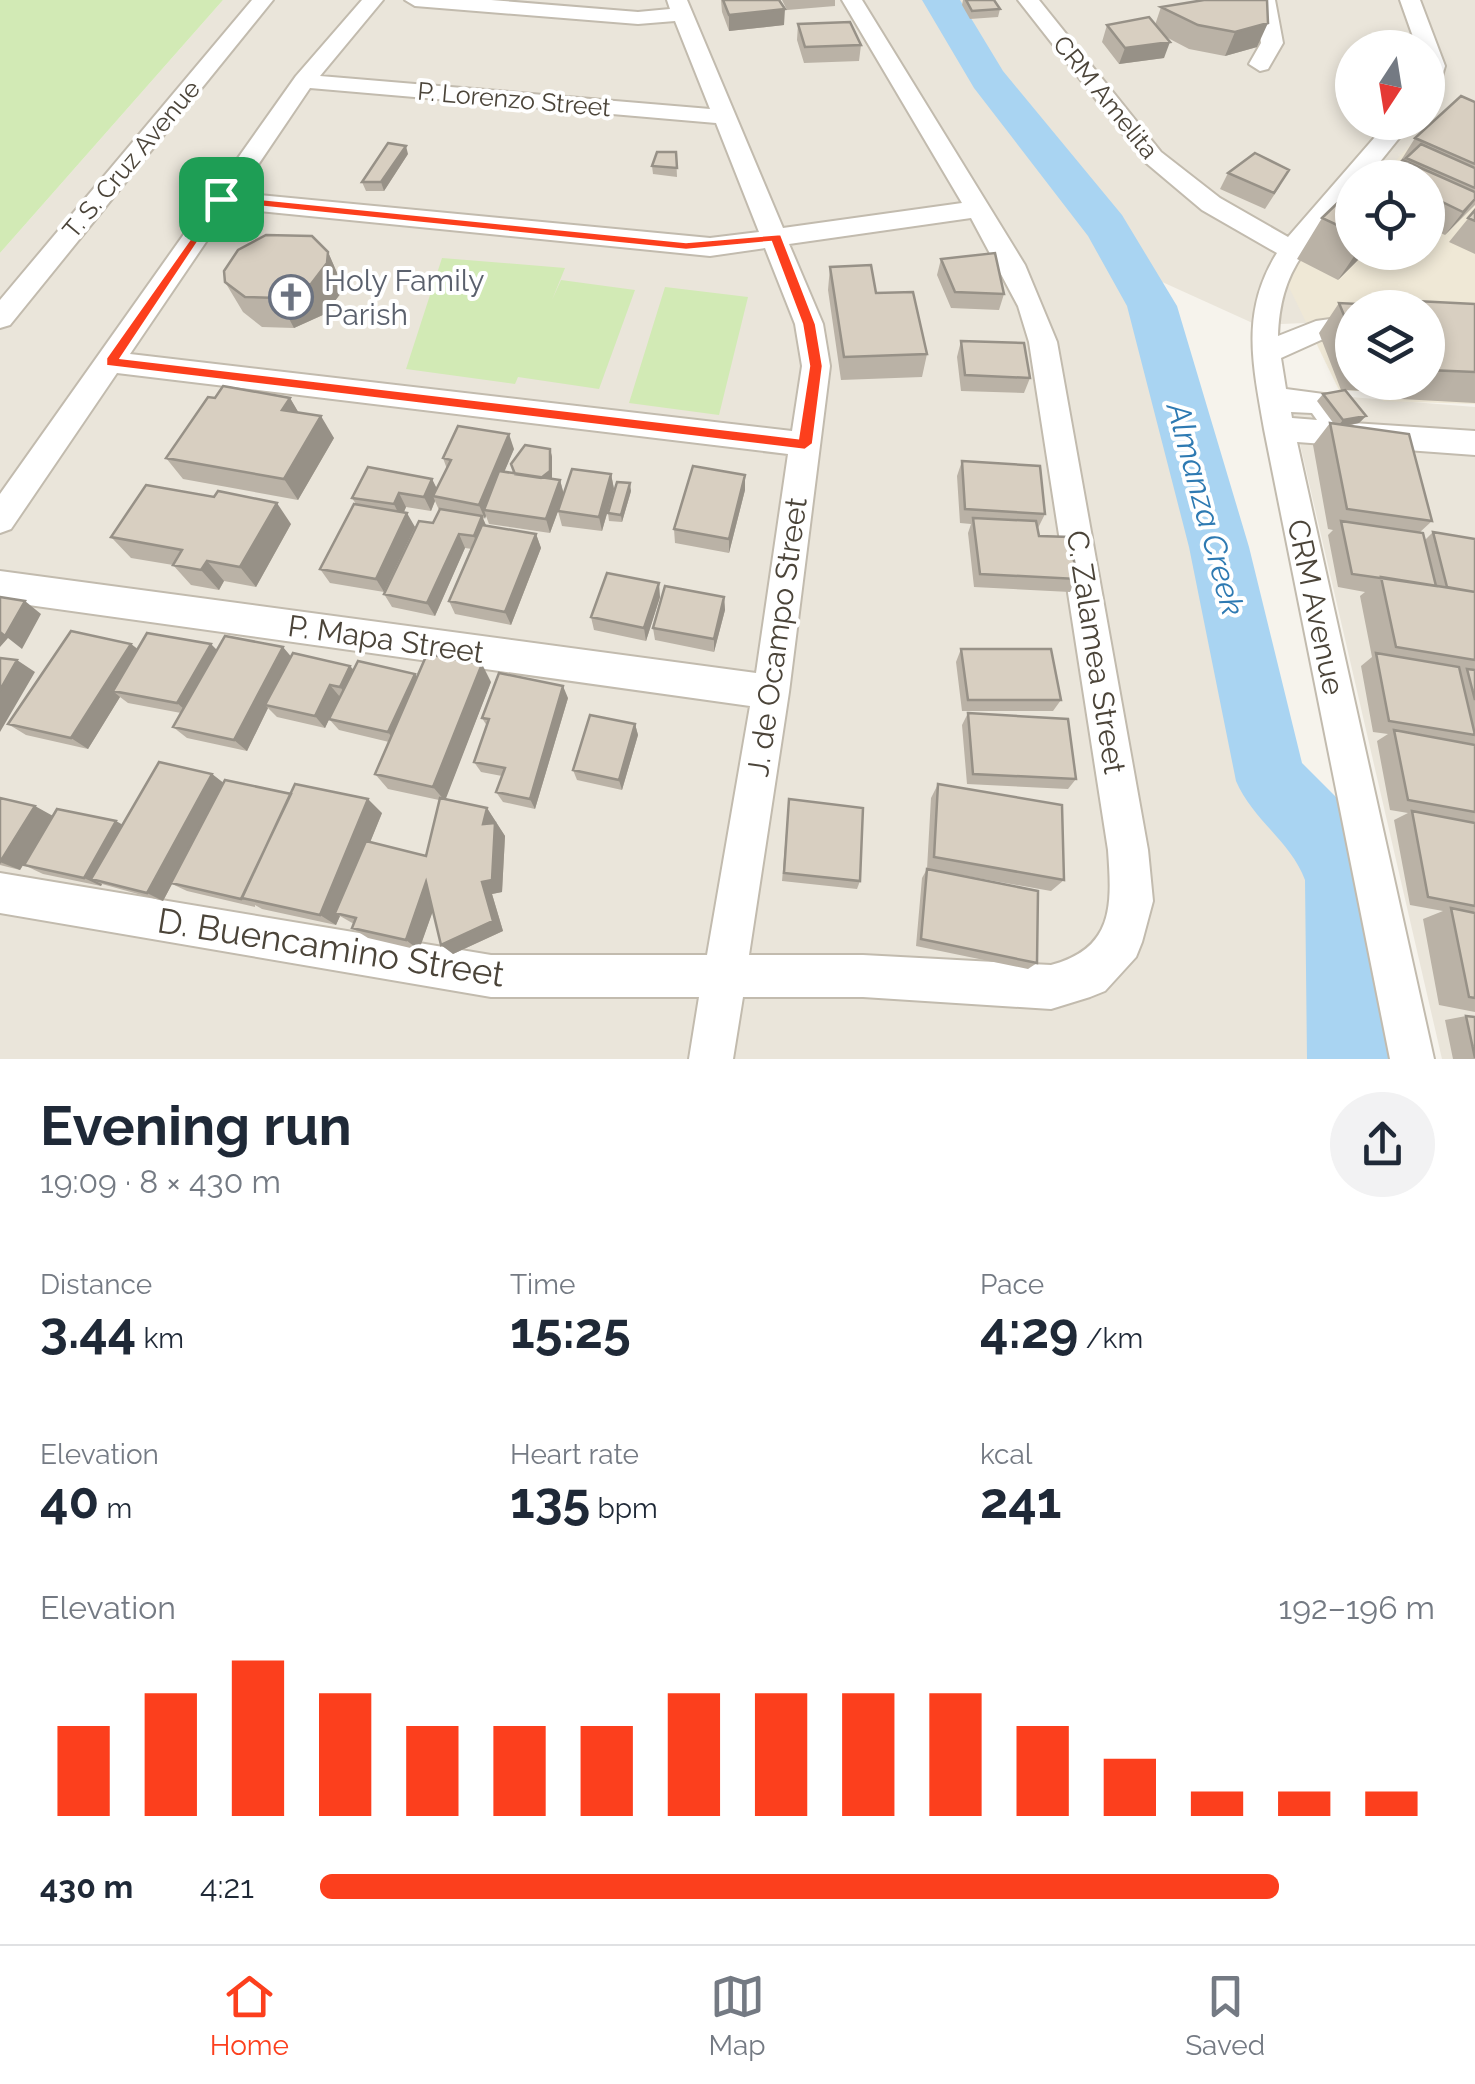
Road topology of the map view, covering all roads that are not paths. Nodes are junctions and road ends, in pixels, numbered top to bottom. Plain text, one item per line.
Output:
1 (264, 0) edge
2 (373, 0) edge
3 (414, 0) edge
4 (852, 0) edge
5 (1029, 0) edge
6 (1265, 0) edge
7 (1410, 0) edge
8 (679, 7) edge
9 (1421, 30) edge
10 (1260, 64) dead end
11 (304, 81) junction
12 (724, 117) junction
13 (1386, 140) edge
14 (1368, 160) edge
15 (221, 199) junction
16 (1335, 199) edge
17 (978, 209) junction
18 (776, 237) junction
19 (1292, 250) junction
20 (0, 318) edge
21 (1335, 328) edge
22 (1266, 354) junction
23 (111, 362) junction
24 (1276, 414) junction
25 (805, 444) junction
26 (1475, 444) edge
27 (0, 520) edge
28 (0, 586) edge
29 (771, 692) junction
30 (0, 893) edge
31 (724, 974) junction
32 (711, 1059) edge
33 (1412, 1059) edge

1 - 20 street, T. S. Cruz Avenue
2 - 11 street
3 - 8 street
4 - 17 street, C. Zalamea Street
5 - 19 street, CRM Amelita
6 - 10 street
7 - 9 street
8 - 12 street, J. de Ocampo Street
11 - 12 street, P. Lorenzo Street
11 - 15 street
12 - 18 street, J. de Ocampo Street
13 - 14 street, CRM Avenue
15 - 18 street
15 - 23 street
16 - 19 street, CRM Avenue
17 - 18 street
17 - 31 street, C. Zalamea Street
18 - 25 street, J. de Ocampo Street
19 - 22 street, CRM Avenue
21 - 22 street
22 - 24 street, CRM Avenue
23 - 25 street
23 - 27 street
24 - 26 street
24 - 33 street, CRM Avenue
25 - 29 street, J. de Ocampo Street
28 - 29 street, P. Mapa Street
29 - 31 street, J. de Ocampo Street
30 - 31 street, D. Buencamino Street
31 - 32 street, J. de Ocampo Street

